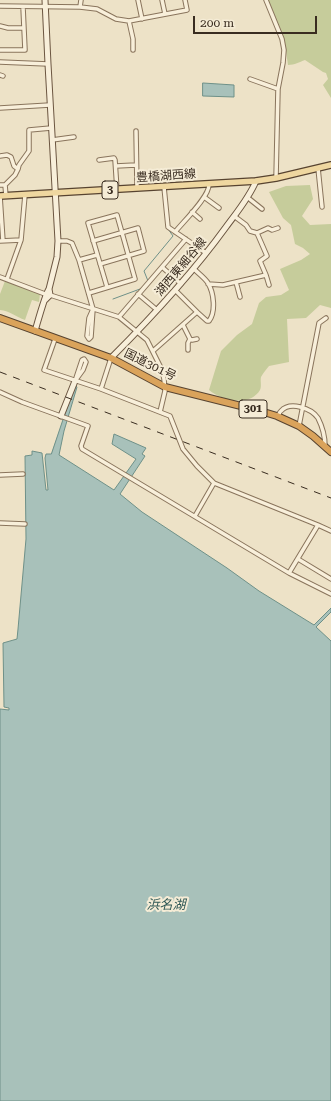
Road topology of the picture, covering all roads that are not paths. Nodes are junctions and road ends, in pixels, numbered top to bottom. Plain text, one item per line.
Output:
1 (45, 0) edge
2 (81, 0) edge
3 (138, 0) edge
4 (162, 0) edge
5 (185, 0) edge
6 (266, 0) edge
7 (0, 6) edge
8 (23, 7) junction
9 (80, 7) junction
10 (45, 8) junction
11 (165, 14) junction
12 (142, 19) junction
13 (129, 21) junction
14 (0, 26) edge
15 (24, 28) junction
16 (0, 50) edge
17 (133, 50) dead end
18 (0, 62) edge
19 (48, 64) junction
20 (250, 79) dead end
21 (278, 89) junction
22 (50, 105) junction
23 (0, 108) edge
24 (52, 128) junction
25 (136, 131) dead end
26 (74, 137) dead end
27 (52, 140) junction
28 (0, 156) edge
29 (99, 160) dead end
30 (136, 165) junction
31 (331, 165) edge
32 (116, 166) junction
33 (318, 168) junction
34 (18, 169) junction
35 (276, 178) junction
36 (256, 181) junction
37 (209, 184) junction
38 (0, 185) edge
39 (6, 185) junction
40 (164, 187) junction
41 (137, 188) junction
42 (117, 190) junction
43 (56, 193) junction
44 (25, 195) junction
45 (3, 196) edge
46 (204, 197) junction
47 (247, 197) junction
48 (322, 207) dead end
49 (219, 208) dead end
50 (262, 209) dead end
51 (192, 212) junction
52 (234, 216) junction
53 (200, 219) dead end
54 (278, 228) dead end
55 (175, 232) junction
56 (122, 233) junction
57 (257, 233) junction
58 (186, 239) junction
59 (21, 240) junction
60 (2, 241) edge
61 (58, 241) junction
62 (94, 241) junction
63 (206, 253) junction
64 (97, 255) junction
65 (128, 256) junction
66 (79, 260) junction
67 (100, 264) junction
68 (162, 267) junction
69 (194, 269) junction
70 (266, 275) junction
71 (0, 277) edge
72 (7, 279) junction
73 (236, 282) junction
74 (181, 284) junction
75 (208, 284) junction
76 (269, 285) dead end
77 (107, 287) junction
78 (175, 290) junction
79 (89, 293) junction
80 (48, 294) junction
81 (138, 294) junction
82 (240, 297) dead end
83 (93, 309) junction
84 (157, 310) junction
85 (197, 312) junction
86 (119, 317) junction
87 (0, 318) edge
88 (326, 318) dead end
89 (183, 325) junction
90 (35, 331) junction
91 (136, 332) junction
92 (55, 339) junction
93 (190, 339) junction
94 (197, 339) dead end
95 (188, 350) dead end
96 (153, 351) junction
97 (111, 358) junction
98 (75, 380) junction
99 (165, 387) junction
100 (101, 389) junction
101 (0, 392) edge
102 (302, 408) junction
103 (160, 412) junction
104 (61, 416) junction
105 (278, 416) junction
106 (299, 426) junction
107 (325, 446) junction
108 (331, 452) edge
109 (23, 474) dead end
110 (0, 475) edge
111 (214, 484) junction
112 (195, 516) junction
113 (0, 523) edge
114 (25, 524) dead end
115 (318, 525) junction
116 (331, 531) edge
117 (298, 559) junction
118 (289, 573) junction
119 (331, 579) edge
120 (331, 594) edge

1 - 10 street
2 - 9 street
3 - 12 street
4 - 11 street
5 - 11 street
6 - 21 street
7 - 8 street
8 - 10 street
8 - 15 street
9 - 10 street
9 - 13 street
10 - 19 street
11 - 12 street
12 - 13 street
13 - 17 street
14 - 15 street
15 - 16 street
18 - 19 street
19 - 22 street
20 - 21 street
21 - 35 street
22 - 23 street
22 - 24 street
24 - 27 street
24 - 34 street
25 - 30 street
26 - 27 street
27 - 43 street
28 - 34 street
29 - 32 street
30 - 32 street
30 - 41 street
31 - 33 main road, 豊橋湖西線 / 3
32 - 42 street
33 - 35 main road, 豊橋湖西線 / 3
33 - 48 street
34 - 39 street
35 - 36 main road, 豊橋湖西線 / 3
36 - 37 main road, 豊橋湖西線 / 3
36 - 47 street, 湖西東細谷線
37 - 40 main road, 豊橋湖西線 / 3
37 - 46 street
38 - 39 street
39 - 45 street
40 - 41 main road, 豊橋湖西線 / 3
40 - 55 street
41 - 42 main road, 豊橋湖西線 / 3
42 - 43 main road, 豊橋湖西線 / 3
43 - 44 main road, 豊橋湖西線 / 3
43 - 61 street
44 - 45 main road, 豊橋湖西線 / 3
44 - 59 street
45 - 60 street
46 - 49 street
46 - 51 street
47 - 50 street
47 - 52 street, 湖西東細谷線
51 - 53 street
51 - 55 street
52 - 57 street
52 - 63 street, 湖西東細谷線
54 - 57 street
55 - 58 street
56 - 62 street
56 - 62 street
56 - 65 street
56 - 65 street
57 - 70 street
58 - 63 street
58 - 68 street
59 - 60 street
59 - 72 street
61 - 66 street
61 - 80 street
62 - 64 street
63 - 69 street, 湖西東細谷線
64 - 66 street
64 - 67 street
65 - 67 street
65 - 77 street
66 - 79 street
67 - 77 street
68 - 74 street
68 - 81 street
69 - 74 street, 湖西東細谷線
69 - 75 street
70 - 73 street
70 - 76 street
71 - 72 street
72 - 80 street
73 - 75 street
73 - 82 street
74 - 78 street, 湖西東細谷線
75 - 85 street
77 - 79 street
78 - 84 street, 湖西東細谷線
78 - 85 street
79 - 83 street
80 - 83 street
80 - 90 street
81 - 84 street
81 - 86 street
83 - 83 street
83 - 86 street
84 - 91 street, 湖西東細谷線
85 - 89 street
86 - 91 street
87 - 90 highway, 国道301号 / 301
88 - 102 street
89 - 93 street
89 - 96 street
90 - 92 highway, 国道301号 / 301
91 - 96 street
91 - 97 street, 湖西東細谷線
92 - 97 highway, 国道301号 / 301
92 - 98 street
93 - 94 street
93 - 95 street
96 - 99 street
97 - 99 highway, 国道301号 / 301
97 - 100 street
98 - 98 street
98 - 100 street
98 - 104 street
99 - 103 street
99 - 105 highway, 国道301号 / 301
100 - 103 street
101 - 104 street
102 - 105 street
102 - 106 street
102 - 107 street
103 - 111 street
104 - 112 street
105 - 106 highway, 国道301号 / 301
106 - 107 highway, 国道301号 / 301
107 - 108 highway, 国道301号 / 301
109 - 110 street
111 - 112 street
111 - 115 street
112 - 118 street
113 - 114 street
115 - 116 street
115 - 117 street
117 - 118 street
117 - 119 street
118 - 120 street

